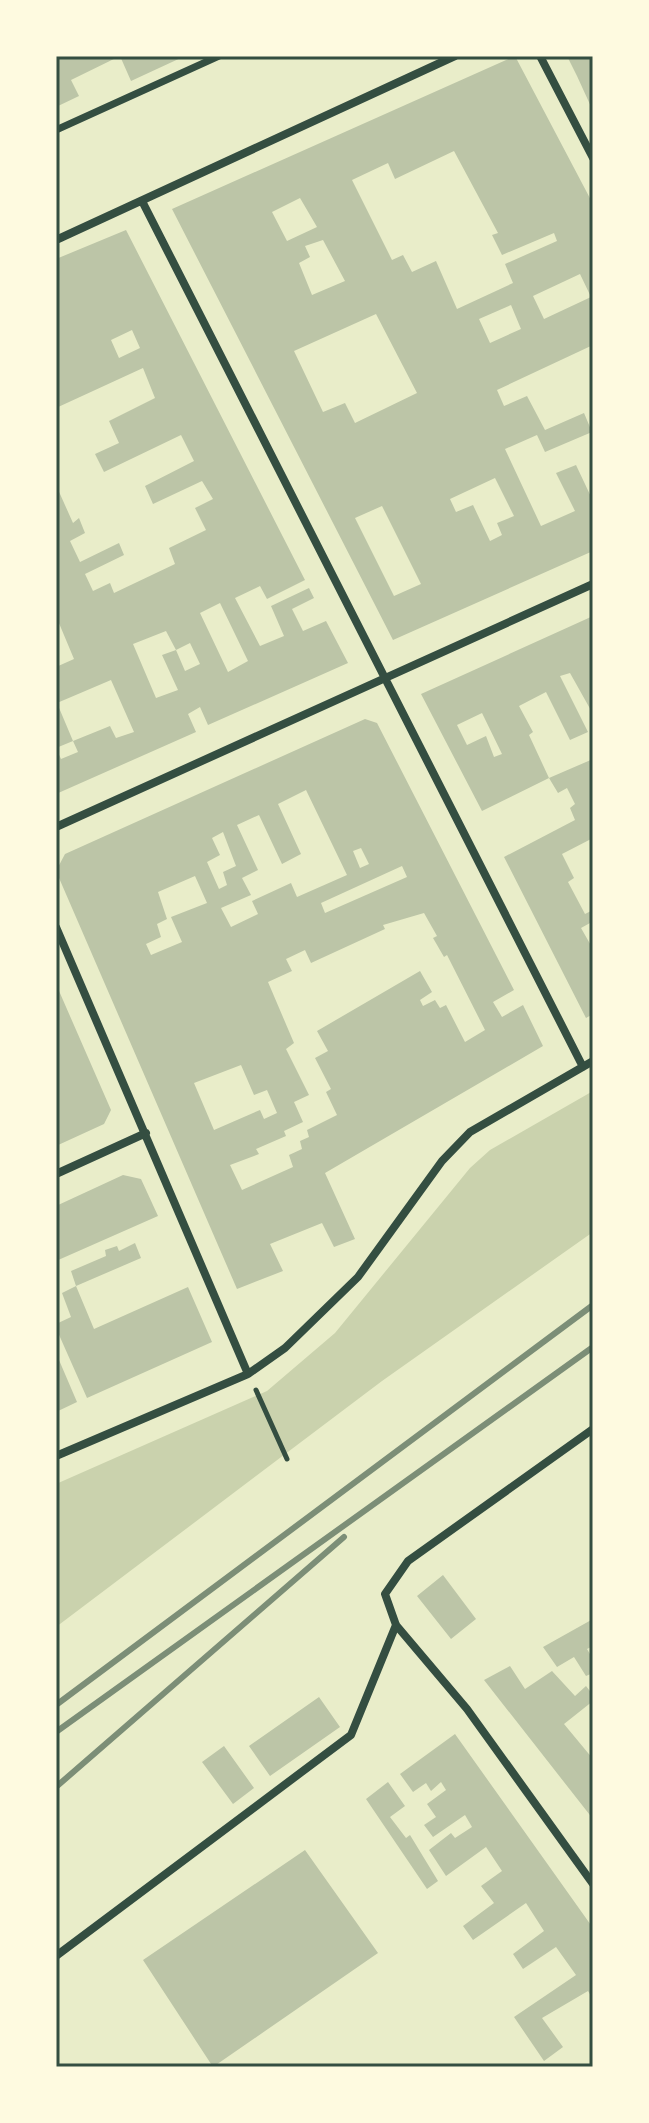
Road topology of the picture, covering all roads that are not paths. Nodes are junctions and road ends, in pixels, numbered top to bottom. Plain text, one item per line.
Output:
1 (219, 56) edge
2 (455, 56) edge
3 (540, 56) edge
4 (56, 130) edge
5 (593, 158) edge
6 (142, 201) junction
7 (56, 240) edge
8 (593, 584) edge
9 (383, 680) junction
10 (56, 827) edge
11 (56, 927) edge
12 (593, 1061) edge
13 (583, 1067) junction
14 (146, 1133) junction
15 (56, 1174) edge
16 (248, 1374) junction
17 (593, 1429) edge
18 (56, 1456) edge
19 (396, 1625) junction
20 (593, 1884) edge
21 (56, 1956) edge

1 - 4 street
2 - 6 street
3 - 5 street
6 - 7 street
6 - 9 street
8 - 9 street
9 - 10 street
9 - 13 street
11 - 14 street
12 - 13 street
13 - 16 street
14 - 15 street
14 - 16 street
16 - 18 street
17 - 19 street
19 - 20 street
19 - 21 street

